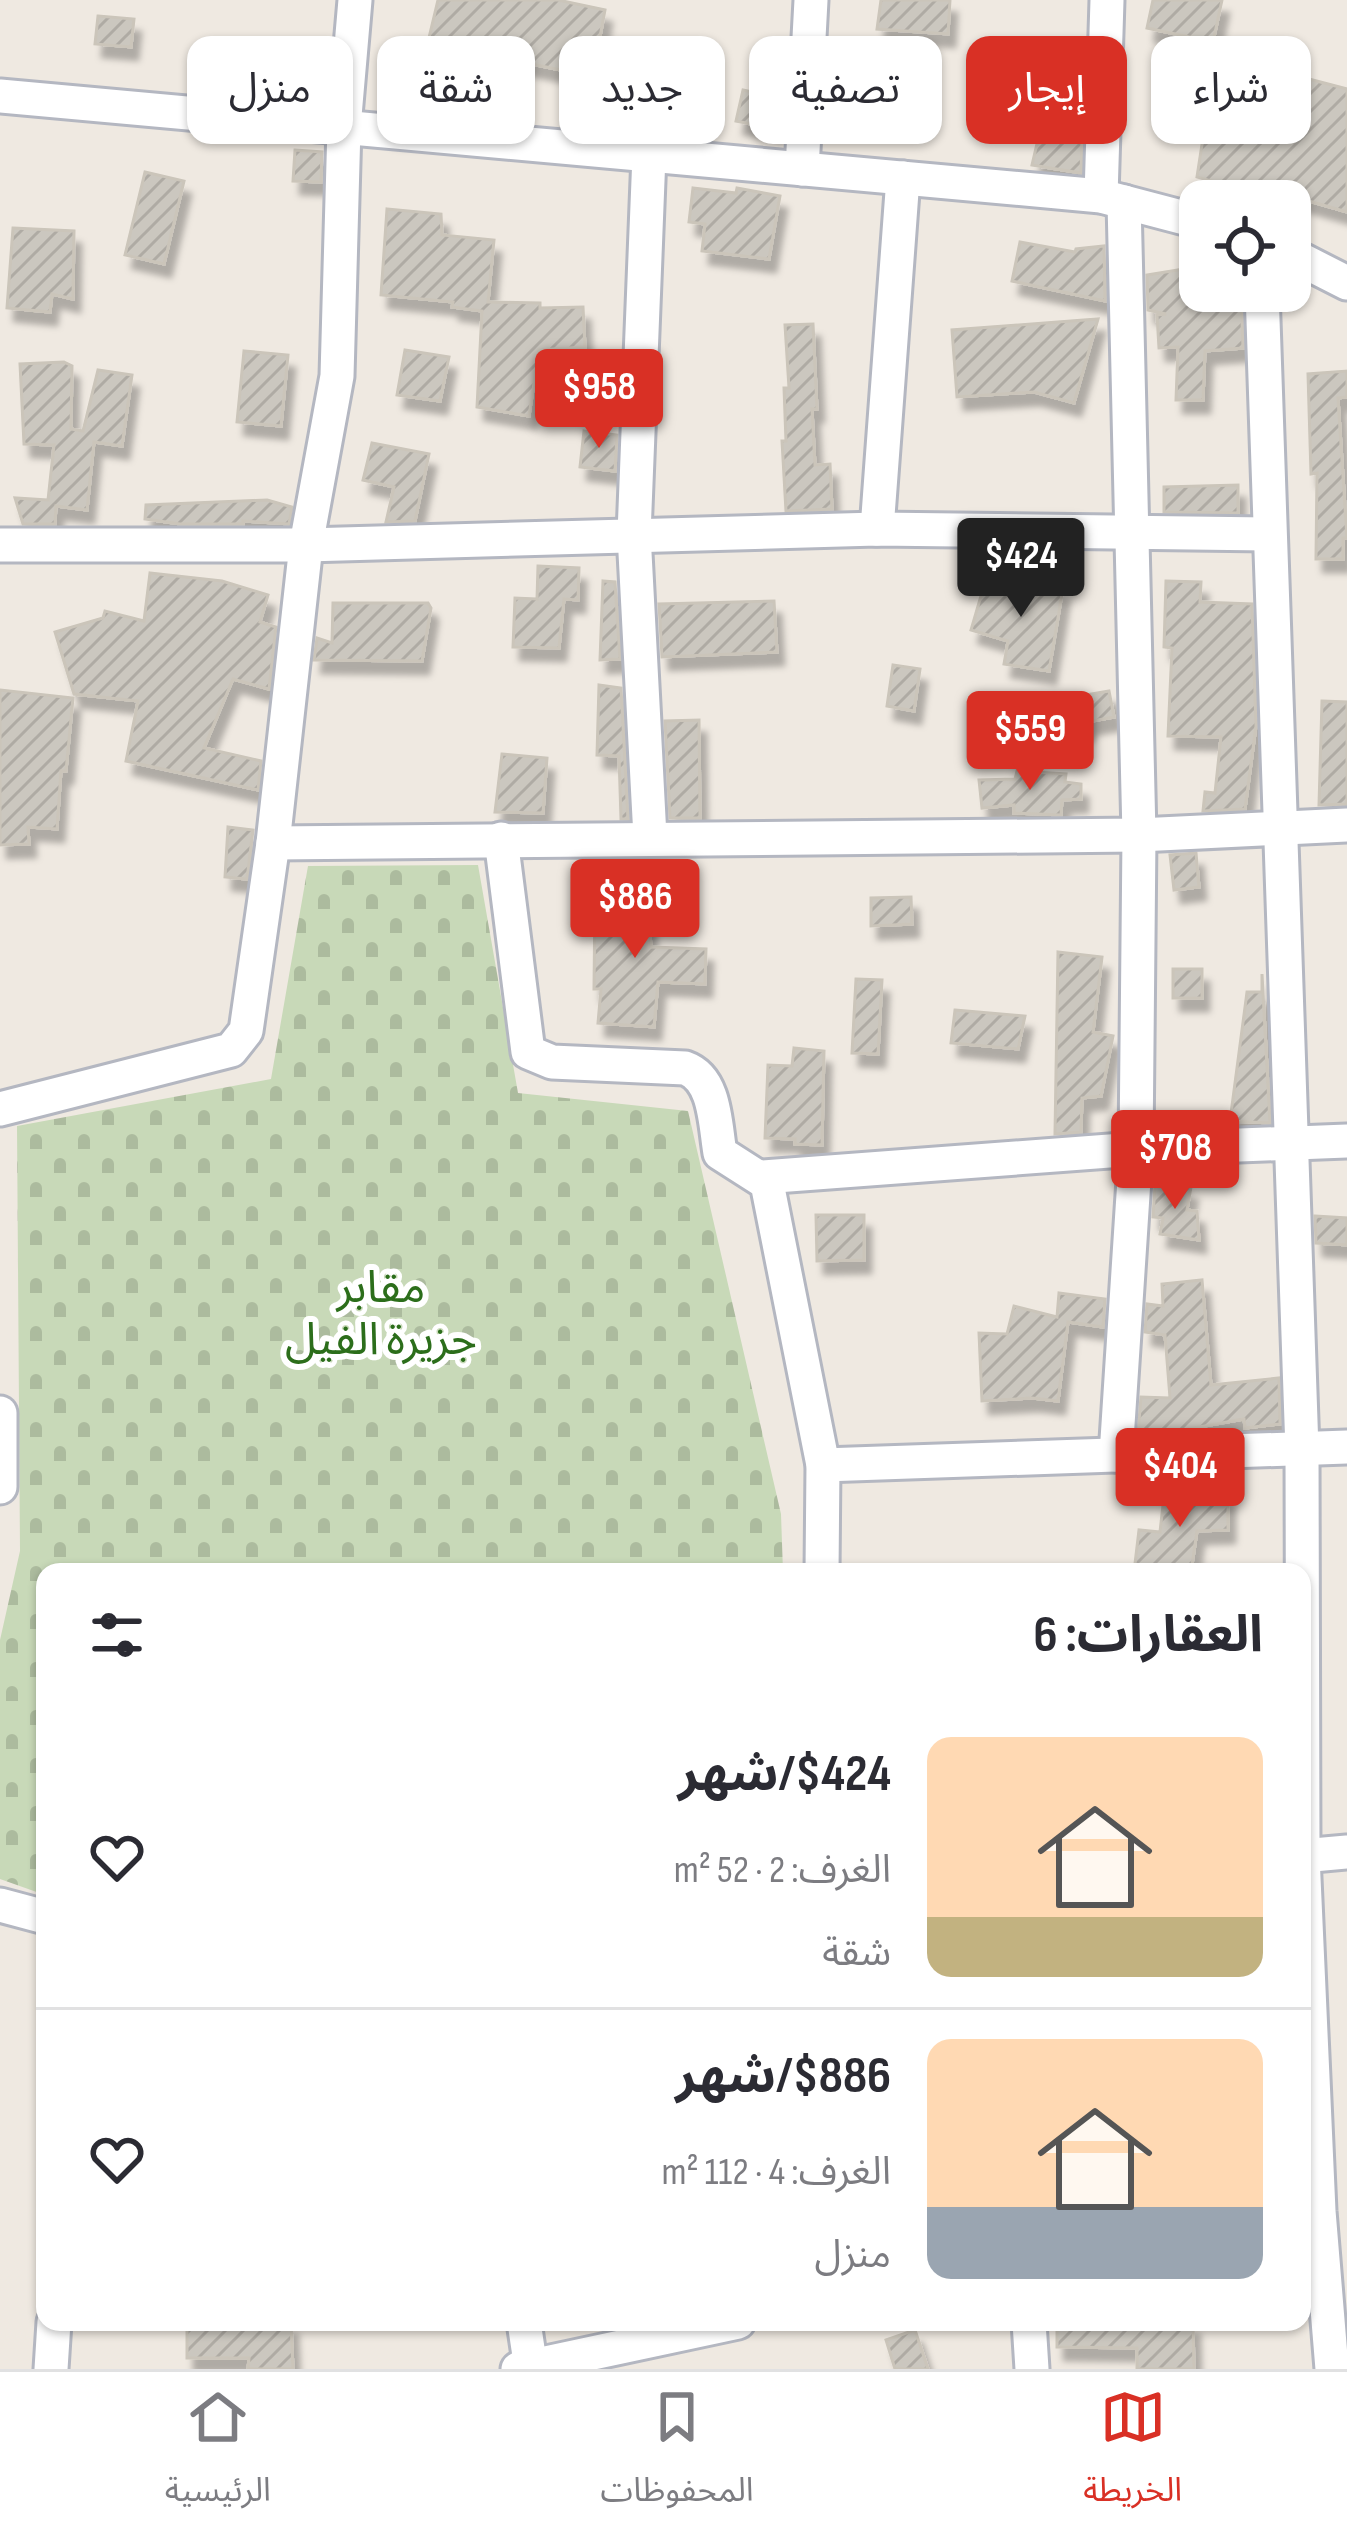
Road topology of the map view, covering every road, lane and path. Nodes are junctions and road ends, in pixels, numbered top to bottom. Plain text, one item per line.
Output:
1 (355, 0) edge
2 (811, 0) edge
3 (1107, 0) edge
4 (352, 36) edge
5 (0, 96) edge
6 (187, 113) edge
7 (353, 128) edge
8 (344, 144) edge
9 (649, 155) junction
10 (802, 169) junction
11 (903, 178) junction
12 (1113, 199) junction
13 (1179, 217) edge
14 (1311, 262) edge
15 (1345, 274) edge
16 (1263, 312) edge
17 (877, 530) junction
18 (1132, 532) junction
19 (634, 534) junction
20 (1268, 535) junction
21 (0, 544) edge
22 (306, 545) junction
23 (1347, 825) edge
24 (1279, 826) junction
25 (1139, 835) junction
26 (650, 836) junction
27 (501, 839) junction
28 (273, 843) junction
29 (0, 1109) edge
30 (1347, 1141) edge
31 (1290, 1143) junction
32 (1136, 1149) junction
33 (762, 1177) junction
34 (0, 1413) edge
35 (1347, 1447) edge
36 (1302, 1450) junction
37 (1116, 1455) junction
38 (823, 1465) junction
39 (0, 1487) edge
40 (822, 1563) edge
41 (1302, 1563) edge
42 (1347, 1852) edge
43 (1311, 1855) edge
44 (0, 1905) edge
45 (36, 1915) edge
46 (1311, 2008) edge
47 (1323, 2210) edge
48 (54, 2331) edge
49 (525, 2331) edge
50 (698, 2331) edge
51 (1030, 2331) edge
52 (531, 2368) edge
53 (51, 2369) edge
54 (518, 2369) edge
55 (1032, 2369) edge
56 (1333, 2369) edge

1 - 4 street
2 - 10 street
3 - 12 street
5 - 6 street
7 - 9 street
8 - 22 street
9 - 10 street
9 - 19 street
10 - 11 street
11 - 12 street
11 - 17 street
12 - 13 street
12 - 18 street
14 - 15 street
16 - 20 street
17 - 18 street
17 - 19 street
18 - 20 street
18 - 25 street
19 - 22 street
19 - 26 street
20 - 24 street
21 - 22 street
22 - 28 street
23 - 24 street
24 - 25 street
24 - 31 street
25 - 26 street
25 - 32 street
26 - 27 street
27 - 28 street
27 - 33 street
28 - 29 street
30 - 31 street
31 - 32 street
31 - 36 street
32 - 33 street
32 - 37 street
33 - 38 street
34 - 39 street
35 - 36 street
36 - 37 street
36 - 41 street
37 - 38 street
38 - 40 street
42 - 43 street
44 - 45 street
46 - 47 street
47 - 56 street
48 - 53 street
49 - 52 street
50 - 52 street
51 - 55 street
52 - 54 street

